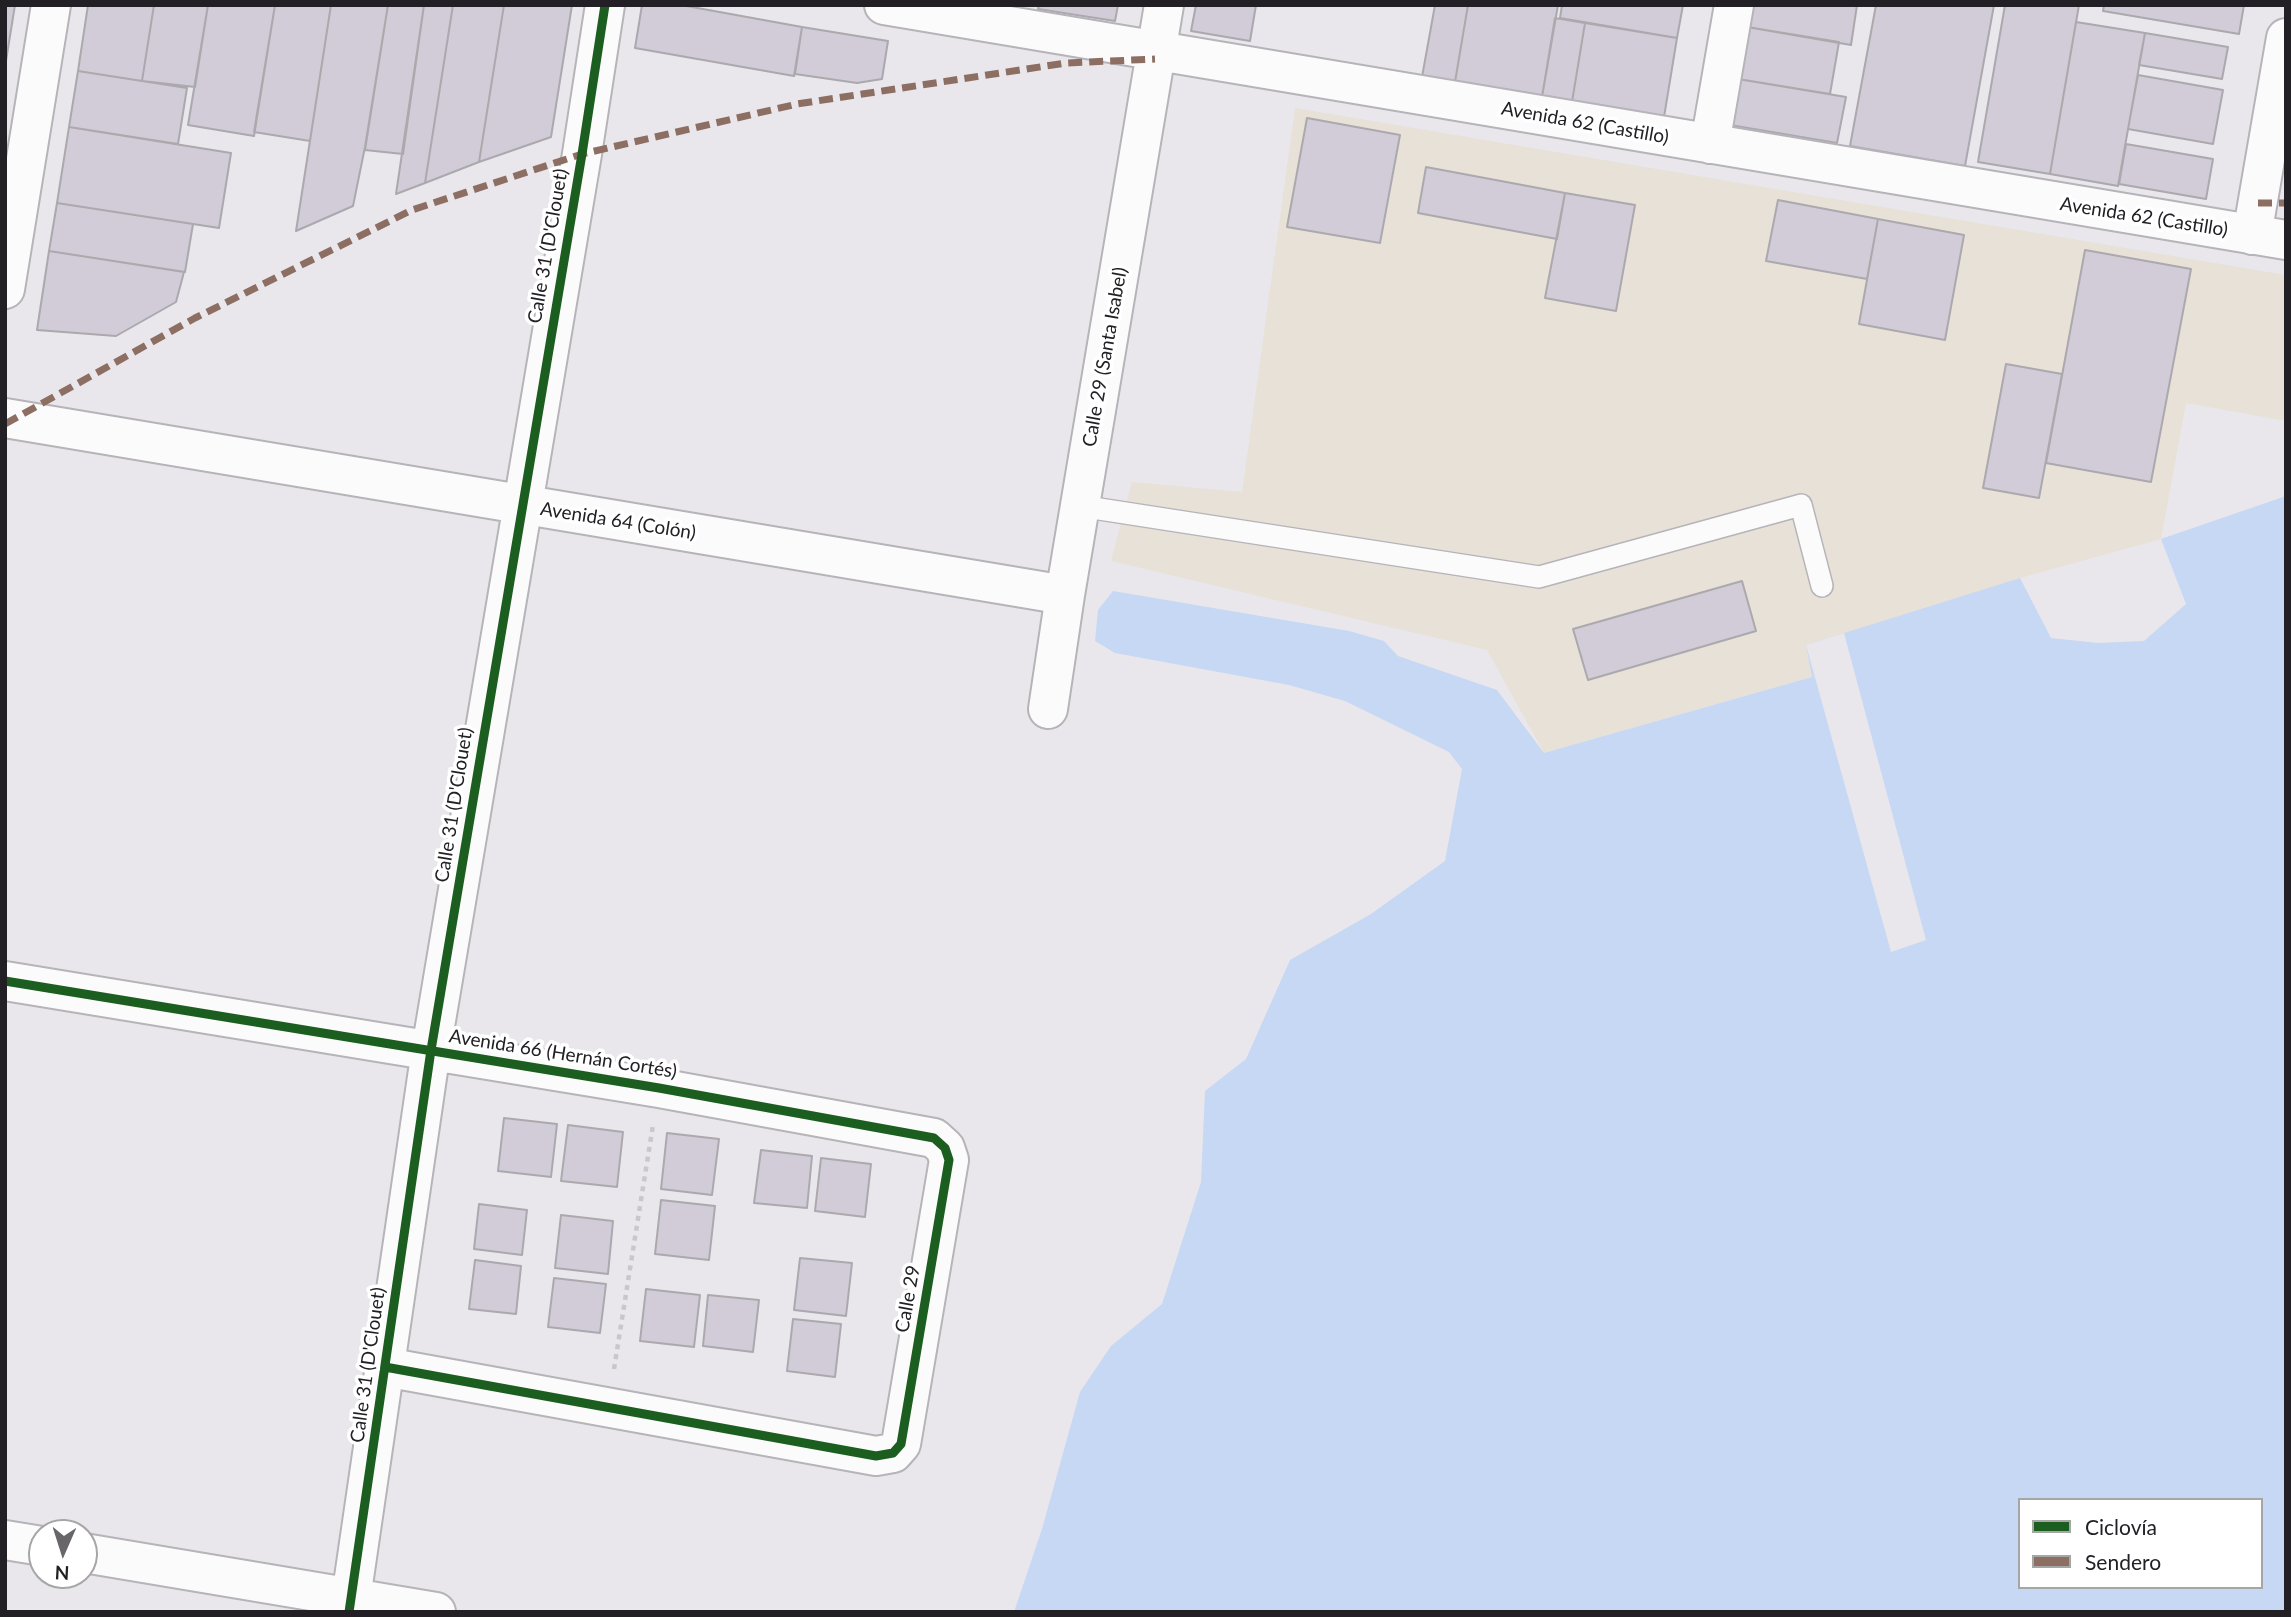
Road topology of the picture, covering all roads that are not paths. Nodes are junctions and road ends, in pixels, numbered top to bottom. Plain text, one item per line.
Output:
1 (51, 5) edge
2 (604, 5) edge
3 (884, 5) edge
4 (1164, 5) edge
5 (1734, 5) edge
6 (2286, 38) edge
7 (1156, 51) junction
8 (1710, 144) junction
9 (2269, 237) edge
10 (5, 289) edge
11 (5, 418) edge
12 (522, 505) junction
13 (1080, 506) junction
14 (1822, 586) dead end
15 (1065, 595) junction
16 (1048, 709) dead end
17 (5, 981) edge
18 (431, 1050) junction
19 (945, 1148) joint
20 (385, 1367) junction
21 (5, 1539) edge
22 (28, 1543) edge
23 (98, 1556) edge
24 (350, 1605) edge
25 (436, 1612) edge

1 - 10 street
2 - 12 street, Calle 31 (D'Clouet)
3 - 7 street, Avenida 62 (Castillo)
4 - 7 street, Calle 29 (Santa Isabel)
5 - 8 street
6 - 9 street
7 - 8 street, Avenida 62 (Castillo)
7 - 13 street, Calle 29 (Santa Isabel)
8 - 9 street, Avenida 62 (Castillo)
11 - 12 street, Avenida 64 (Colón)
12 - 15 street, Avenida 64 (Colón)
12 - 18 street, Calle 31 (D'Clouet)
13 - 14 lane
13 - 15 street, Calle 29 (Santa Isabel)
15 - 16 street, Calle 29 (Santa Isabel)
17 - 18 street, Avenida 66 (Hernán Cortés)
18 - 19 street, Avenida 66 (Hernán Cortés)
18 - 20 street, Calle 31 (D'Clouet)
19 - 20 street, Calle 29
20 - 24 street, Calle 31 (D'Clouet)
21 - 22 street
23 - 24 street
24 - 25 street

